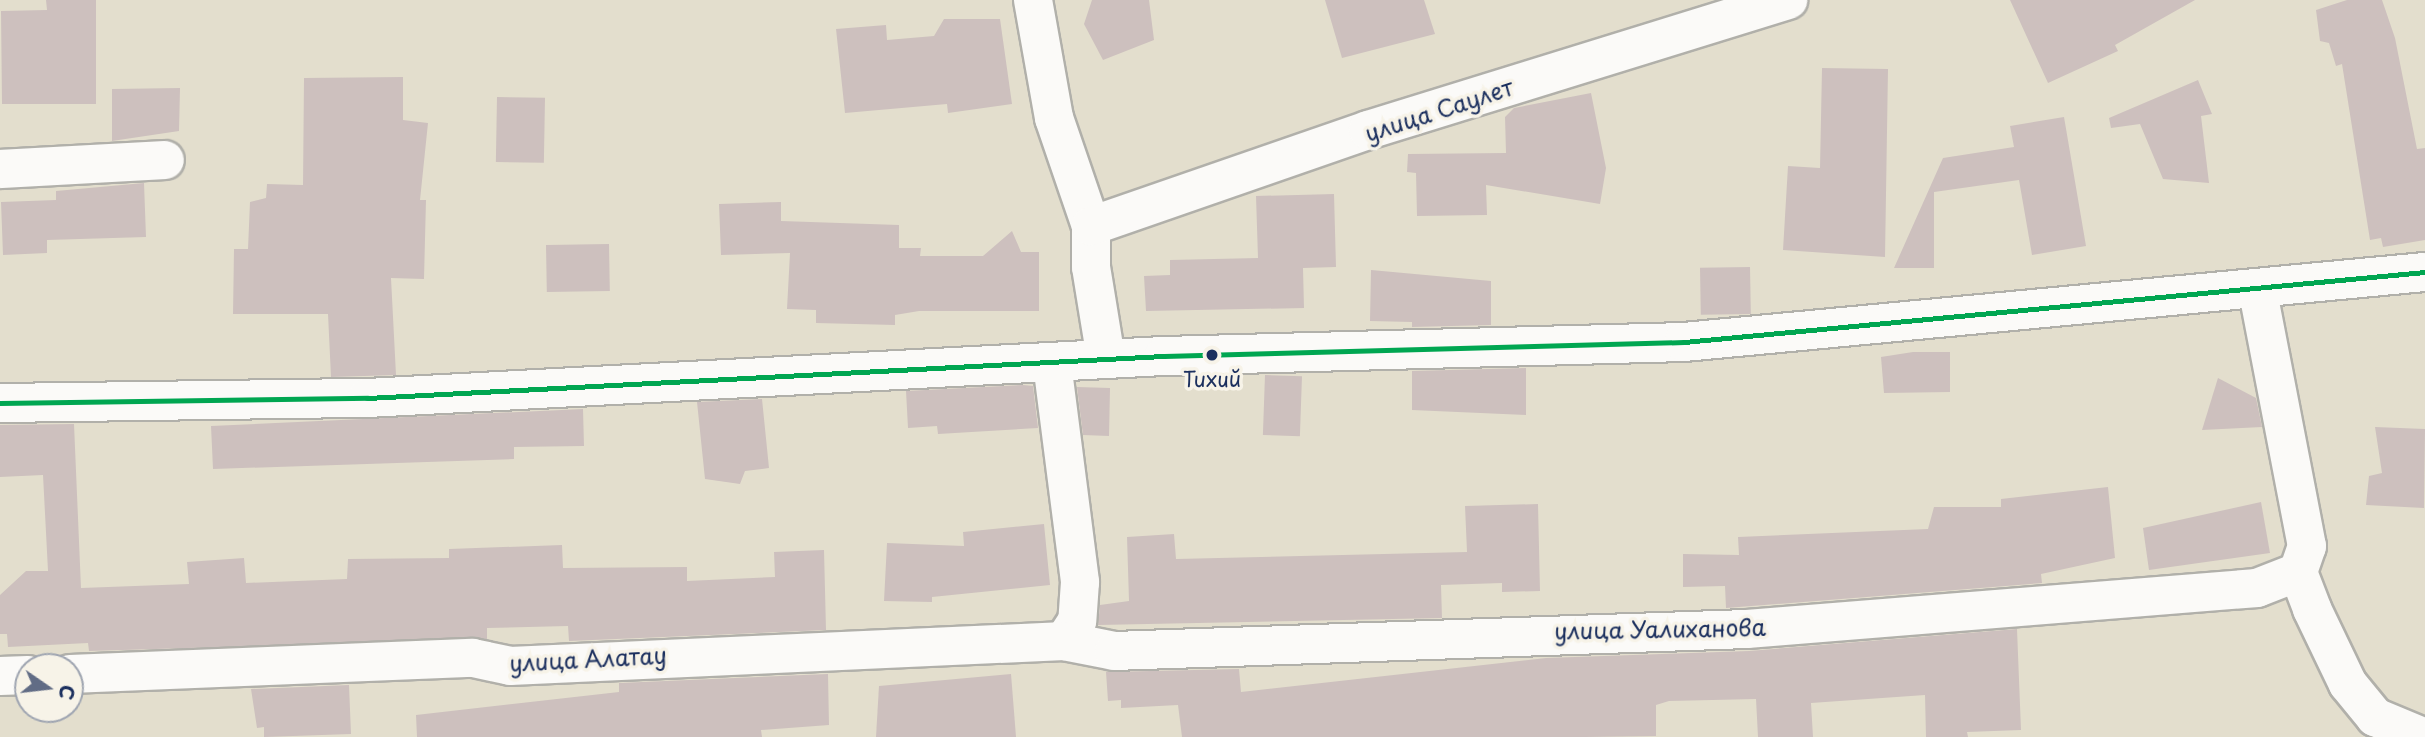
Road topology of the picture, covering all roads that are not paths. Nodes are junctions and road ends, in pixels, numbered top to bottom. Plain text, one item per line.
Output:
1 (1033, 0) edge
2 (1788, 0) edge
3 (165, 160) dead end
4 (0, 169) edge
5 (1091, 226) junction
6 (2425, 272) edge
7 (2258, 292) junction
8 (1106, 359) junction
9 (1052, 363) junction
10 (0, 403) edge
11 (2298, 572) junction
12 (1064, 640) junction
13 (84, 673) edge
14 (2423, 737) edge

1 - 5 street
2 - 5 street, улица Саулет
3 - 4 street
5 - 8 street
6 - 7 street
7 - 8 street
7 - 11 street
8 - 9 street
9 - 10 street
9 - 12 street
11 - 12 street, улица Уалиханова
11 - 14 street
12 - 13 street, улица Алатау

